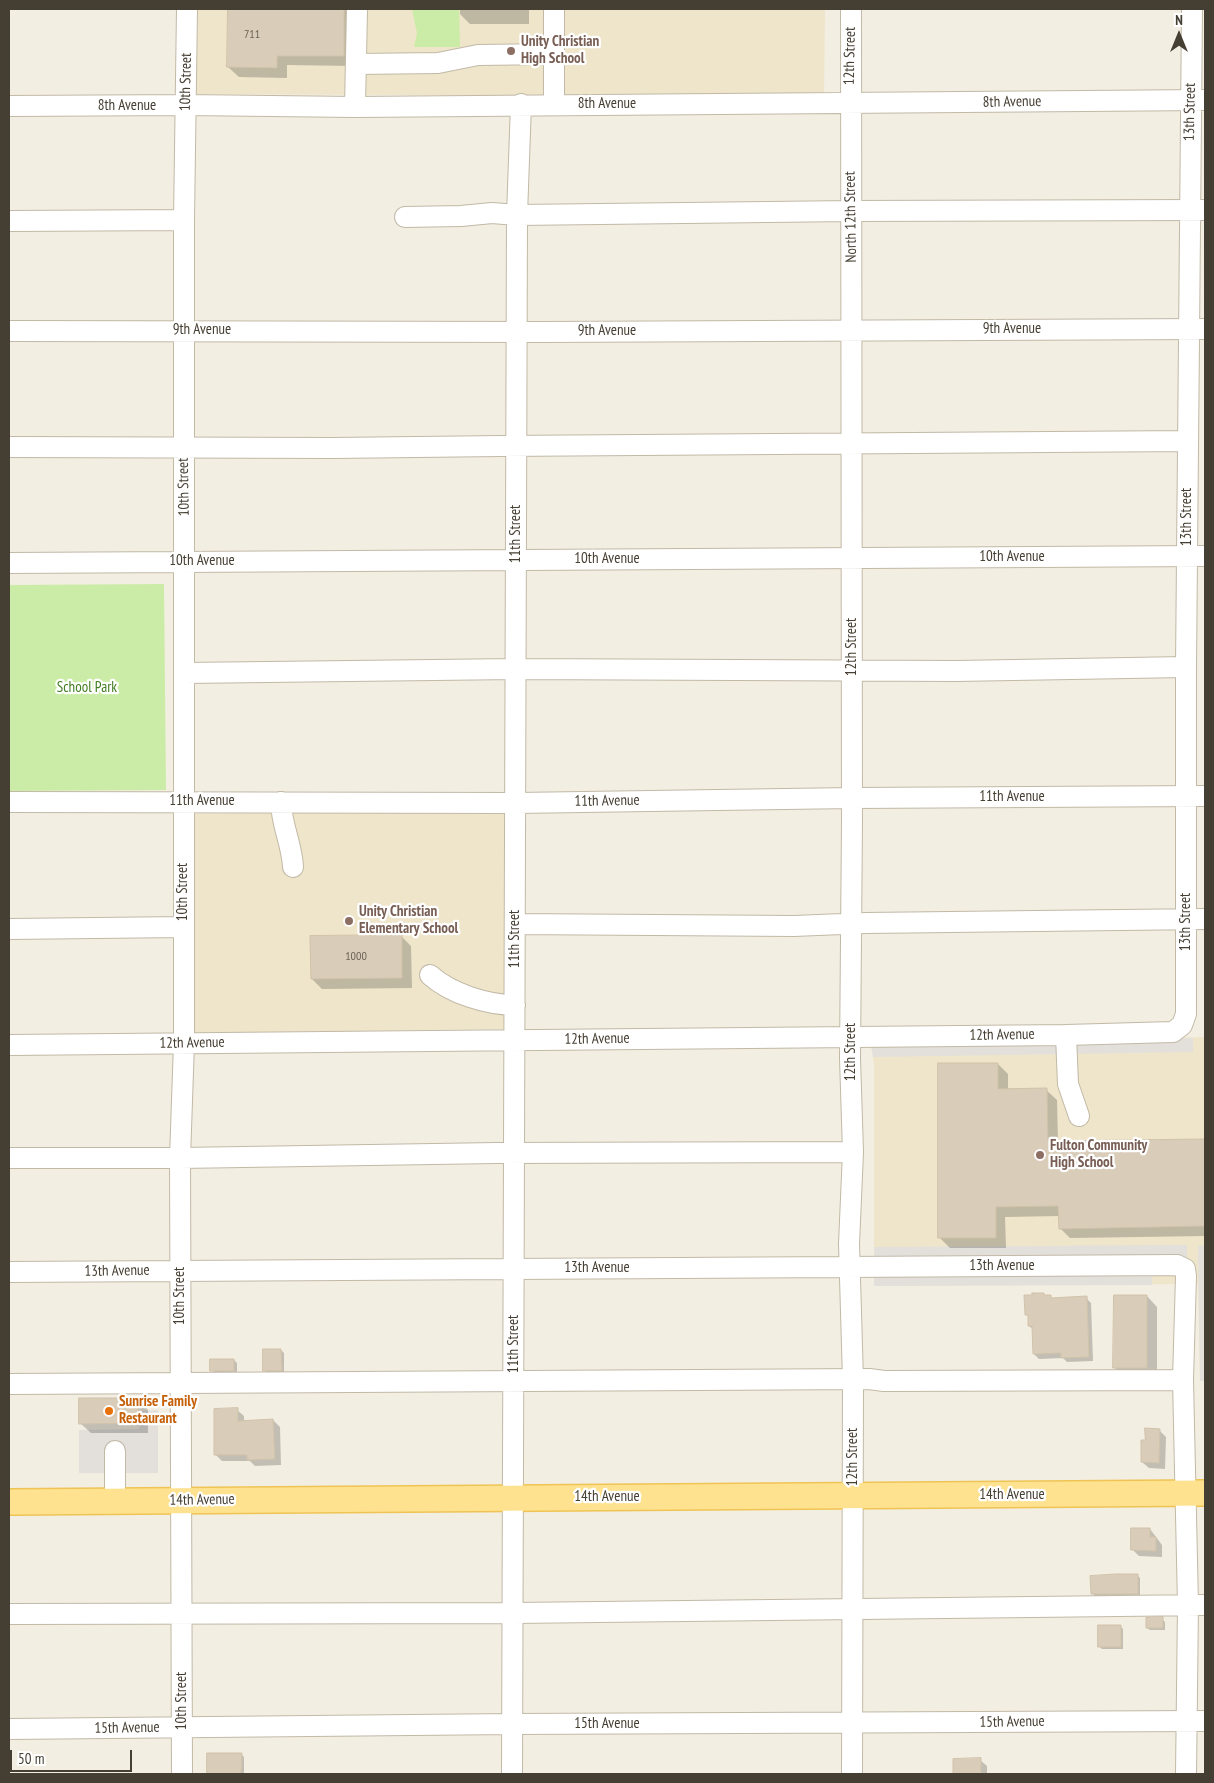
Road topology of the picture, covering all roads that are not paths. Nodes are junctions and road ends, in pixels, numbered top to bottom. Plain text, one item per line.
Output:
1 (187, 9) edge
2 (357, 9) edge
3 (554, 9) edge
4 (851, 9) edge
5 (1192, 9) edge
6 (554, 54) junction
7 (356, 64) junction
8 (1198, 100) edge
9 (521, 104) junction
10 (554, 104) junction
11 (850, 104) junction
12 (186, 105) junction
13 (9, 106) edge
14 (355, 107) junction
15 (1197, 210) edge
16 (851, 211) junction
17 (518, 215) junction
18 (405, 217) dead end
19 (184, 220) junction
20 (9, 221) edge
21 (1197, 328) edge
22 (184, 330) junction
23 (852, 330) junction
24 (9, 331) edge
25 (517, 332) junction
26 (1187, 441) junction
27 (852, 444) junction
28 (517, 446) junction
29 (9, 447) edge
30 (184, 447) junction
31 (1196, 556) edge
32 (852, 558) junction
33 (516, 560) junction
34 (185, 561) junction
35 (9, 563) edge
36 (1186, 667) junction
37 (516, 669) junction
38 (852, 671) junction
39 (184, 673) junction
40 (1196, 796) edge
41 (852, 798) junction
42 (184, 801) junction
43 (9, 802) edge
44 (281, 802) junction
45 (516, 803) junction
46 (293, 867) dead end
47 (1196, 919) edge
48 (852, 923) junction
49 (516, 924) junction
50 (183, 927) junction
51 (9, 929) edge
52 (430, 975) dead end
53 (515, 1005) junction
54 (1182, 1025) joint
55 (1066, 1035) junction
56 (851, 1037) junction
57 (515, 1040) junction
58 (184, 1043) junction
59 (9, 1045) edge
60 (1079, 1116) dead end
61 (852, 1152) junction
62 (514, 1154) junction
63 (9, 1158) edge
64 (180, 1158) junction
65 (851, 1267) junction
66 (514, 1268) junction
67 (180, 1270) junction
68 (9, 1272) edge
69 (853, 1380) junction
70 (1183, 1380) junction
71 (181, 1383) junction
72 (514, 1383) junction
73 (9, 1384) edge
74 (115, 1451) dead end
75 (1195, 1493) edge
76 (853, 1496) junction
77 (513, 1498) junction
78 (181, 1500) junction
79 (115, 1501) junction
80 (9, 1502) edge
81 (1197, 1605) edge
82 (853, 1609) junction
83 (182, 1613) junction
84 (513, 1613) junction
85 (9, 1614) edge
86 (1196, 1721) edge
87 (512, 1724) junction
88 (852, 1724) junction
89 (182, 1727) junction
90 (9, 1729) edge
91 (182, 1774) edge
92 (512, 1774) edge
93 (852, 1774) edge
94 (1186, 1774) edge

1 - 12 street, 10th Street
2 - 7 street
3 - 6 street
4 - 11 street, 12th Street
5 - 8 street, 13th Street
6 - 7 street
6 - 10 street
7 - 14 street
8 - 11 street, 8th Avenue
8 - 15 street, 13th Street
9 - 10 street, 8th Avenue
9 - 14 street, 8th Avenue
9 - 17 street, 11th Street
10 - 11 street, 8th Avenue
11 - 16 street, North 12th Street
12 - 13 street, 8th Avenue
12 - 14 street, 8th Avenue
12 - 19 street, 10th Street
15 - 16 street
15 - 21 street, 13th Street
16 - 17 street
16 - 23 street, North 12th Street
17 - 18 street
17 - 25 street, 11th Street
19 - 20 street
19 - 22 street, 10th Street
21 - 23 street, 9th Avenue
21 - 26 street, 13th Street
22 - 24 street, 9th Avenue
22 - 25 street, 9th Avenue
22 - 30 street, 10th Street
23 - 25 street, 9th Avenue
23 - 27 street, 12th Street
25 - 28 street, 11th Street
26 - 27 street
26 - 31 street, 13th Street
27 - 28 street
27 - 32 street, 12th Street
28 - 30 street
28 - 33 street, 11th Street
29 - 30 street
30 - 34 street, 10th Street
31 - 32 street, 10th Avenue
31 - 36 street, 13th Street
32 - 33 street, 10th Avenue
32 - 38 street, 12th Street
33 - 34 street, 10th Avenue
33 - 37 street, 11th Street
34 - 35 street, 10th Avenue
34 - 39 street, 10th Street
36 - 38 street
36 - 40 street, 13th Street
37 - 38 street
37 - 39 street
37 - 45 street, 11th Street
38 - 41 street, 12th Street
39 - 42 street, 10th Street
40 - 41 street, 11th Avenue
40 - 47 street, 13th Street
41 - 45 street, 11th Avenue
41 - 48 street, 12th Street
42 - 43 street, 11th Avenue
42 - 44 street, 11th Avenue
42 - 50 street, 10th Street
44 - 45 street, 11th Avenue
44 - 46 street
45 - 49 street, 11th Street
47 - 48 street
47 - 54 street, 13th Street
48 - 49 street
48 - 56 street, 12th Street
49 - 53 street, 11th Street
50 - 51 street
50 - 58 street, 10th Street
52 - 53 street
53 - 57 street, 11th Street
54 - 55 street, 12th Avenue
55 - 56 street, 12th Avenue
55 - 60 street
56 - 57 street, 12th Avenue
56 - 61 street, 12th Street
57 - 58 street, 12th Avenue
57 - 62 street, 11th Street
58 - 59 street, 12th Avenue
58 - 64 street, 10th Street
61 - 62 street
61 - 65 street, 12th Street
62 - 64 street
62 - 66 street, 11th Street
63 - 64 street
64 - 67 street, 10th Street
65 - 66 street, 13th Avenue
65 - 69 street, 12th Street
65 - 70 street, 13th Avenue
66 - 67 street, 13th Avenue
66 - 72 street, 11th Street
67 - 68 street, 13th Avenue
67 - 71 street, 10th Street
69 - 70 street
69 - 72 street
69 - 76 street, 12th Street
70 - 75 street
71 - 72 street
71 - 73 street
71 - 78 street, 10th Street
72 - 77 street, 11th Street
74 - 79 street
75 - 76 main road, 14th Avenue
75 - 81 street
76 - 77 main road, 14th Avenue
76 - 82 street, 12th Street
77 - 78 main road, 14th Avenue
77 - 84 street, 11th Street
78 - 79 main road, 14th Avenue
78 - 83 street, 10th Street
79 - 80 main road, 14th Avenue
81 - 82 street
81 - 86 street
82 - 84 street
82 - 88 street, 12th Street
83 - 84 street
83 - 85 street
83 - 89 street, 10th Street
84 - 87 street, 11th Street
86 - 88 street, 15th Avenue
86 - 94 street
87 - 88 street, 15th Avenue
87 - 89 street, 15th Avenue
87 - 92 street, 11th Street
88 - 93 street, 12th Street
89 - 90 street, 15th Avenue
89 - 91 street, 10th Street

